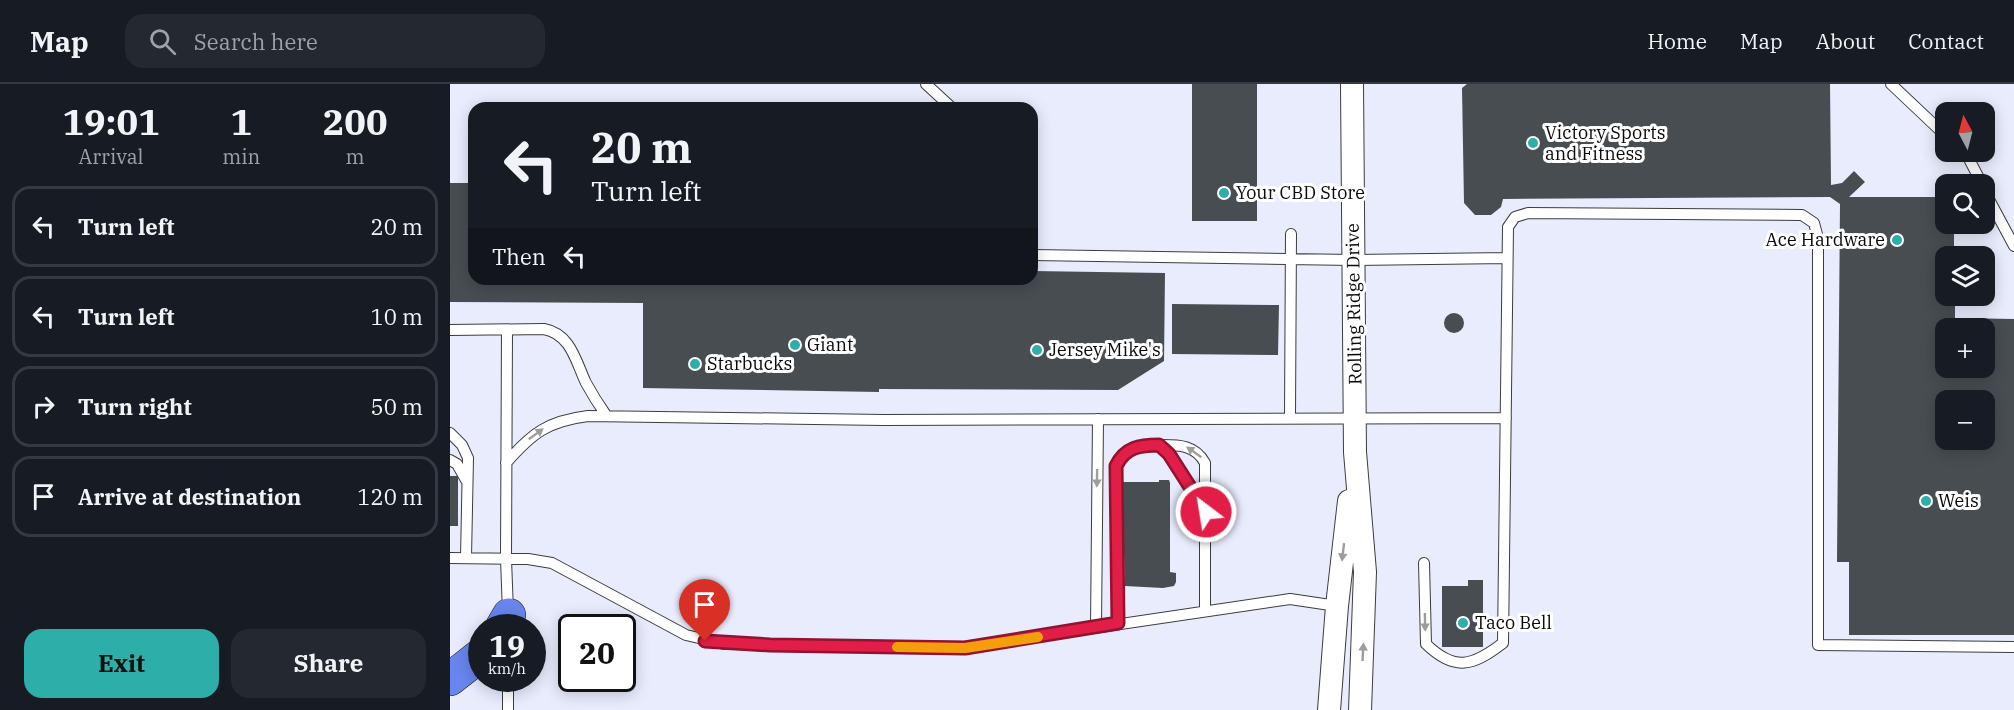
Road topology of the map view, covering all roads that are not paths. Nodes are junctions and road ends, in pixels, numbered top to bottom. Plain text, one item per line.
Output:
1 (926, 84) edge
2 (1352, 84) edge
3 (1891, 84) edge
4 (946, 102) edge
5 (1935, 126) edge
6 (1995, 211) edge
7 (1290, 234) dead end
8 (2014, 246) edge
9 (1038, 255) edge
10 (1508, 258) junction
11 (1291, 259) junction
12 (1354, 260) junction
13 (450, 330) edge
14 (507, 330) junction
15 (606, 415) junction
16 (1290, 417) junction
17 (1355, 417) junction
18 (1506, 418) junction
19 (1098, 419) junction
20 (450, 433) edge
21 (450, 445) edge
22 (1159, 445) junction
23 (1354, 452) junction
24 (468, 458) junction
25 (450, 460) edge
26 (506, 463) junction
27 (467, 483) junction
28 (1206, 512) junction
29 (450, 558) edge
30 (466, 558) junction
31 (506, 559) junction
32 (1425, 563) dead end
33 (1337, 606) junction
34 (1205, 611) junction
35 (506, 614) edge
36 (1118, 623) junction
37 (1096, 627) junction
38 (2014, 647) edge
39 (468, 665) edge
40 (450, 679) edge
41 (508, 692) edge
42 (508, 710) edge
43 (1329, 710) edge
44 (1360, 710) edge

1 - 4 lane
2 - 12 street, Rolling Ridge Drive
3 - 5 lane
6 - 8 lane
7 - 11 lane
9 - 11 lane
10 - 12 lane
10 - 18 lane
10 - 38 lane
11 - 12 lane
11 - 16 lane
12 - 17 street, Rolling Ridge Drive
13 - 14 lane
14 - 15 lane
14 - 26 lane
15 - 19 lane
26 -> 15 lane
16 - 17 lane
16 - 19 lane
17 - 18 lane
17 - 23 street, Rolling Ridge Drive
32 -> 18 lane
19 -> 37 lane
20 - 24 lane
21 - 24 lane
22 - 28 lane
28 -> 22 lane
22 - 36 lane
23 -> 33 street, Rolling Ridge Drive
44 -> 23 street, Rolling Ridge Drive
24 - 27 lane
25 - 27 lane
26 - 31 lane
27 - 30 lane
28 - 34 lane
29 - 30 lane
30 - 31 lane
31 - 35 lane
31 - 37 lane
33 - 34 lane
33 - 43 street, Rolling Ridge Drive
34 - 36 lane
36 - 37 lane
39 - 40 main road
41 - 42 lane

